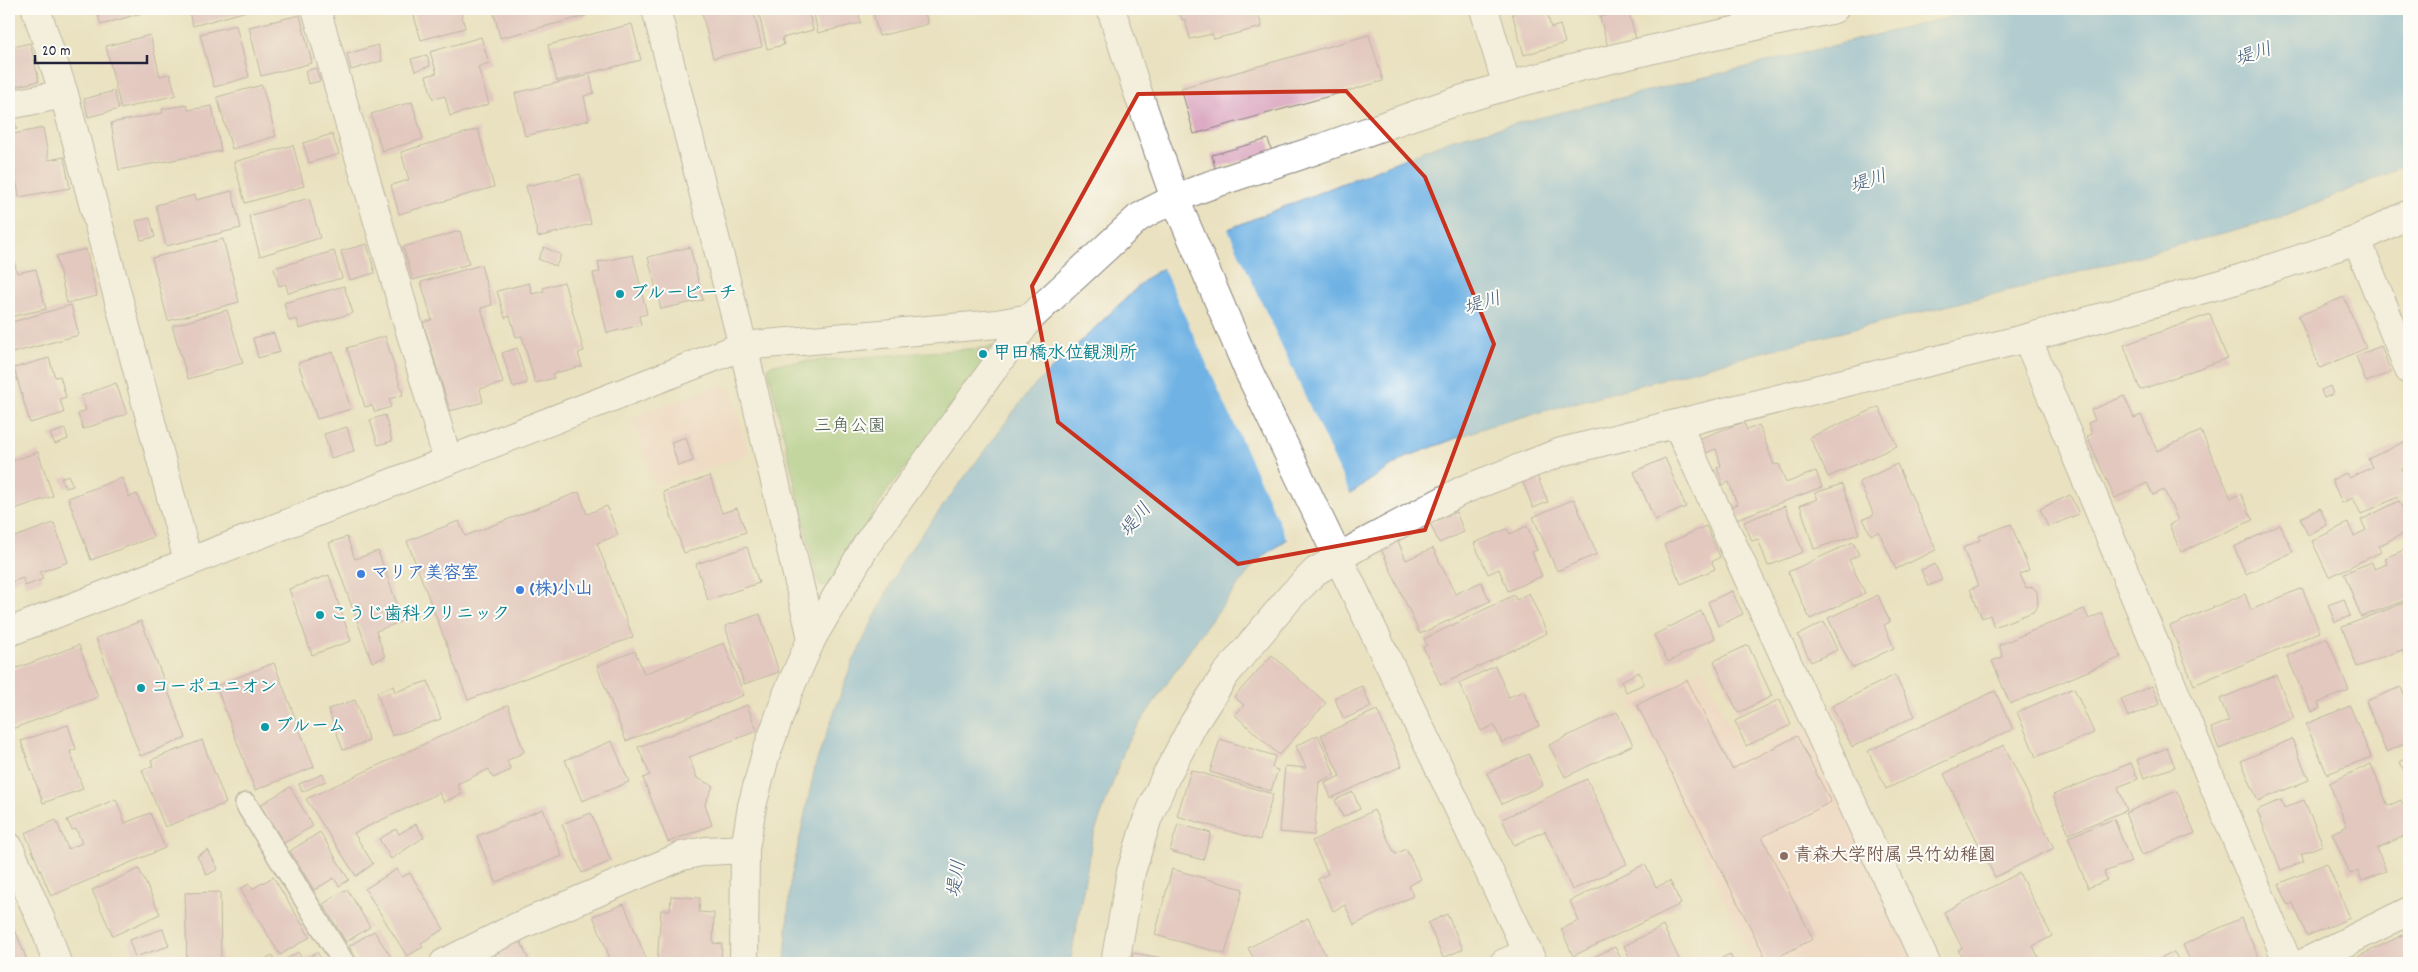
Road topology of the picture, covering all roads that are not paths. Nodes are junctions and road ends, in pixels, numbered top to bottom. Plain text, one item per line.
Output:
1 (36, 9) edge
2 (316, 9) edge
3 (656, 9) edge
4 (1111, 9) edge
5 (1484, 9) edge
6 (1834, 9) edge
7 (1507, 86) junction
8 (64, 94) junction
9 (9, 104) edge
10 (1180, 210) junction
11 (2409, 214) edge
12 (2357, 240) junction
13 (1030, 318) junction
14 (2027, 338) junction
15 (743, 346) junction
16 (2409, 370) edge
17 (1677, 424) junction
18 (448, 461) junction
19 (1336, 551) junction
20 (188, 561) junction
21 (9, 632) edge
22 (812, 638) junction
23 (246, 804) dead end
24 (9, 847) edge
25 (745, 849) junction
26 (2409, 911) edge
27 (1522, 960) edge
28 (57, 963) edge
29 (344, 963) edge
30 (444, 963) edge
31 (744, 963) edge
32 (1114, 963) edge
33 (1926, 963) edge
34 (2288, 963) edge
35 (2304, 963) edge

1 - 8 street
2 - 18 street
3 - 15 street
4 - 10 street
5 - 7 street
6 - 7 street
7 - 10 street
8 - 9 street
8 - 20 street
10 - 13 street
10 - 19 street
11 - 12 street
12 - 14 street
12 - 16 street
13 - 15 street
13 - 22 street
14 - 17 street
14 - 34 street
15 - 18 street
15 - 22 street
17 - 19 street
17 - 33 street
18 - 20 street
19 - 27 street
19 - 32 street
20 - 21 street
22 - 25 street
23 - 29 lane
24 - 28 street
25 - 30 street
25 - 31 street
26 - 35 street

